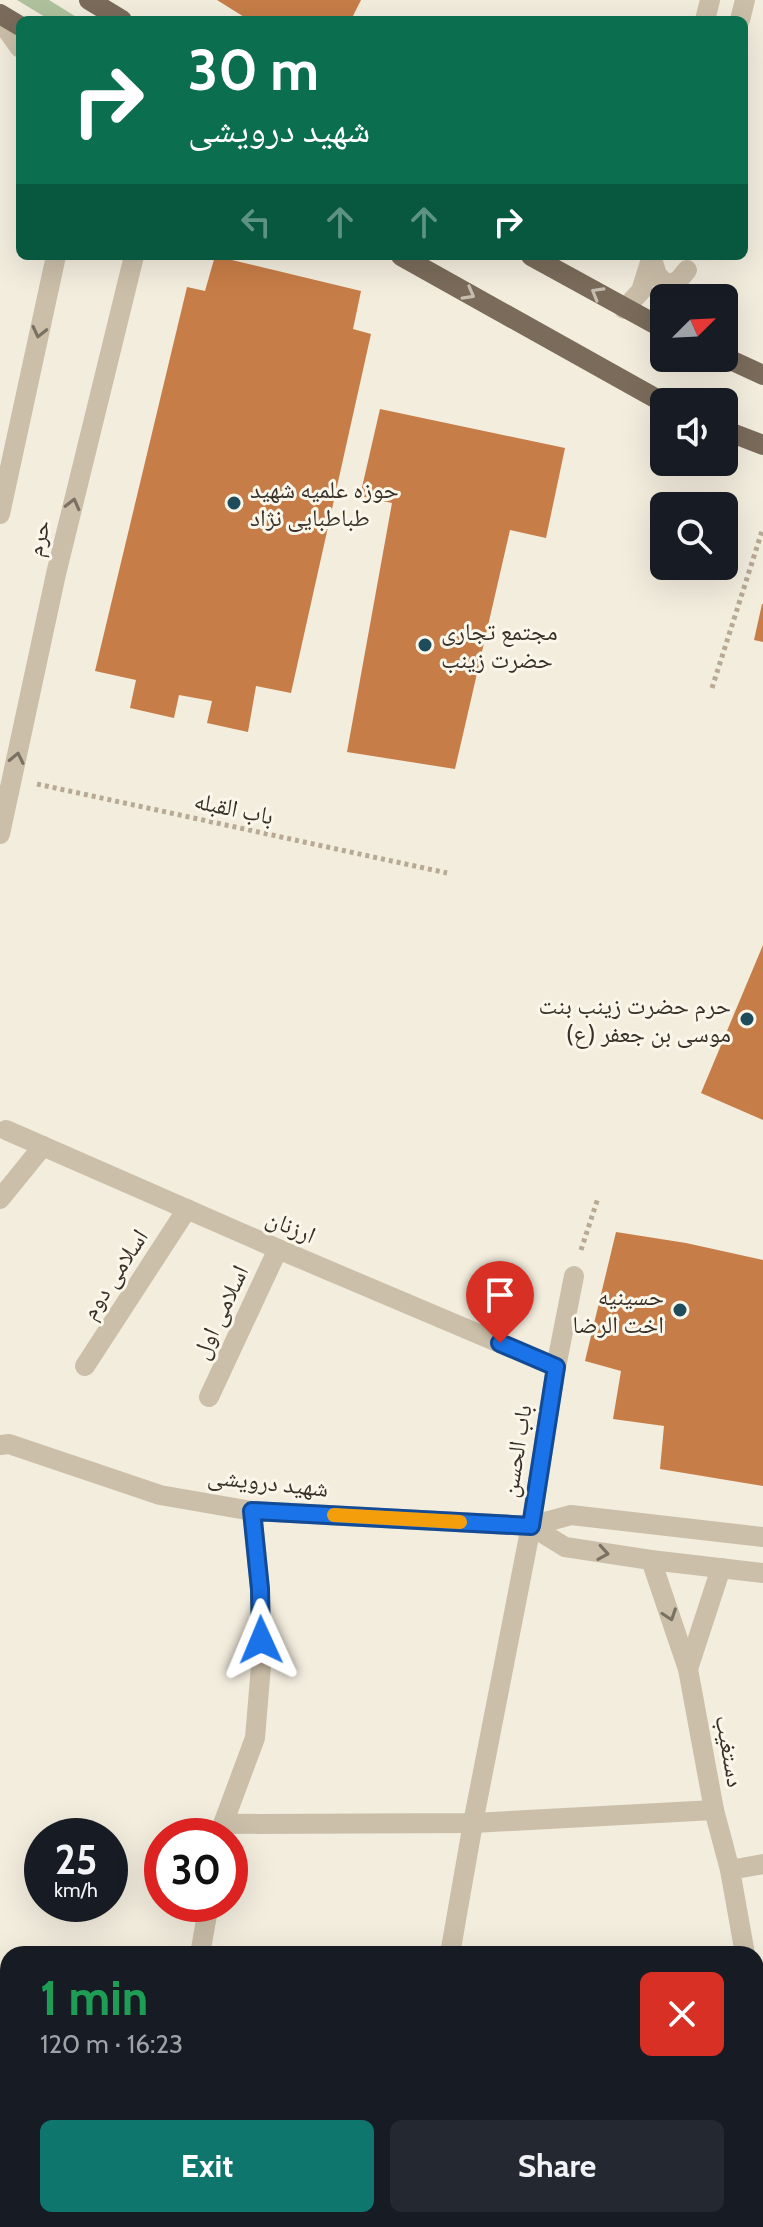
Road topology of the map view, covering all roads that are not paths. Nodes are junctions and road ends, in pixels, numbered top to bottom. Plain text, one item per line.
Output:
1 (89, 0) edge
2 (115, 16) edge
3 (0, 20) edge
4 (16, 42) edge
5 (55, 260) edge
6 (133, 260) edge
7 (408, 260) edge
8 (538, 260) edge
9 (651, 260) edge
10 (653, 260) edge
11 (688, 263) edge
12 (684, 284) edge
13 (624, 309) junction
14 (650, 322) edge
15 (738, 363) edge
16 (763, 375) edge
17 (650, 395) edge
18 (738, 435) edge
19 (763, 445) edge
20 (0, 514) edge
21 (0, 834) edge
22 (6, 1130) dead end
23 (43, 1146) junction
24 (0, 1199) edge
25 (187, 1209) junction
26 (278, 1249) junction
27 (574, 1276) road end
28 (85, 1366) dead end
29 (556, 1367) junction
30 (209, 1397) dead end
31 (3, 1441) edge
32 (252, 1511) junction
33 (531, 1526) junction
34 (763, 1537) edge
35 (651, 1560) junction
36 (721, 1568) junction
37 (763, 1573) edge
38 (688, 1669) junction
39 (714, 1810) junction
40 (226, 1818) edge
41 (473, 1823) junction
42 (248, 1829) edge
43 (763, 1864) edge
44 (730, 1870) junction
45 (206, 1922) edge
46 (201, 1946) edge
47 (451, 1946) edge
48 (744, 1946) edge

1 - 2 main road
3 - 4 street
5 -> 20 street, حرم
21 -> 6 street, حرم
7 -> 17 main road
13 -> 8 main road
9 - 13 street
10 - 11 street
11 - 12 street
13 - 14 main road
15 - 16 main road
18 - 19 main road
22 - 23 street, ارزنان
23 - 24 street
23 - 25 street, ارزنان
25 - 26 street, ارزنان
25 - 28 street, اسلامی دوم
26 - 29 street, ارزنان
26 - 30 street, اسلامی اول
27 - 29 street, باب الحسن
29 - 33 street, باب الحسن
31 - 32 street, شهید درویشی
32 - 33 street, شهید درویشی
32 - 40 street
33 - 34 street, شهید درویشی
33 -> 35 street, شهید درویشی
33 - 41 street, باب الحسن
35 - 36 street, شهید درویشی
35 -> 38 street, دستغیب
36 - 37 street, شهید درویشی
36 - 38 street
38 - 39 street, دستغیب
39 - 41 street
39 - 44 street, دستغیب
41 - 42 street
41 - 47 street, باب الحسن
43 - 44 street
44 - 48 street, دستغیب
45 - 46 street

